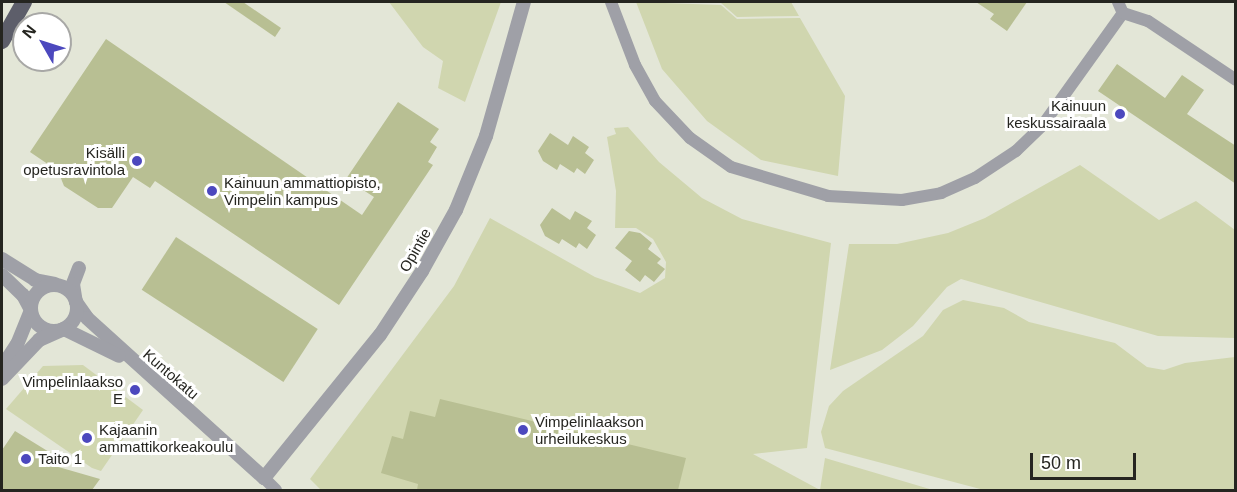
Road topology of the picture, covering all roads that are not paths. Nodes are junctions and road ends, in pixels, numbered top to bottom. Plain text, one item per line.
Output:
1 (24, 2) edge
2 (524, 2) edge
3 (611, 2) edge
4 (1121, 7) edge
5 (2, 32) edge
6 (2, 41) edge
7 (1236, 81) edge
8 (2, 260) edge
9 (2, 275) edge
10 (50, 286) junction
11 (76, 302) junction
12 (31, 310) junction
13 (64, 329) junction
14 (129, 360) junction
15 (2, 367) edge
16 (2, 379) edge
17 (264, 478) junction
18 (276, 490) edge

1 - 5 highway
1 - 6 highway
2 - 17 street, Opintie
3 - 4 street
4 - 7 street
8 - 10 street
9 - 12 street
10 - 11 street
10 - 11 street
10 - 12 street
11 - 13 street
11 - 14 street, Kuntokatu
12 - 13 street
12 - 15 street
13 - 14 street
13 - 16 street
14 - 17 street, Kuntokatu
17 - 18 street, Kuntokatu

